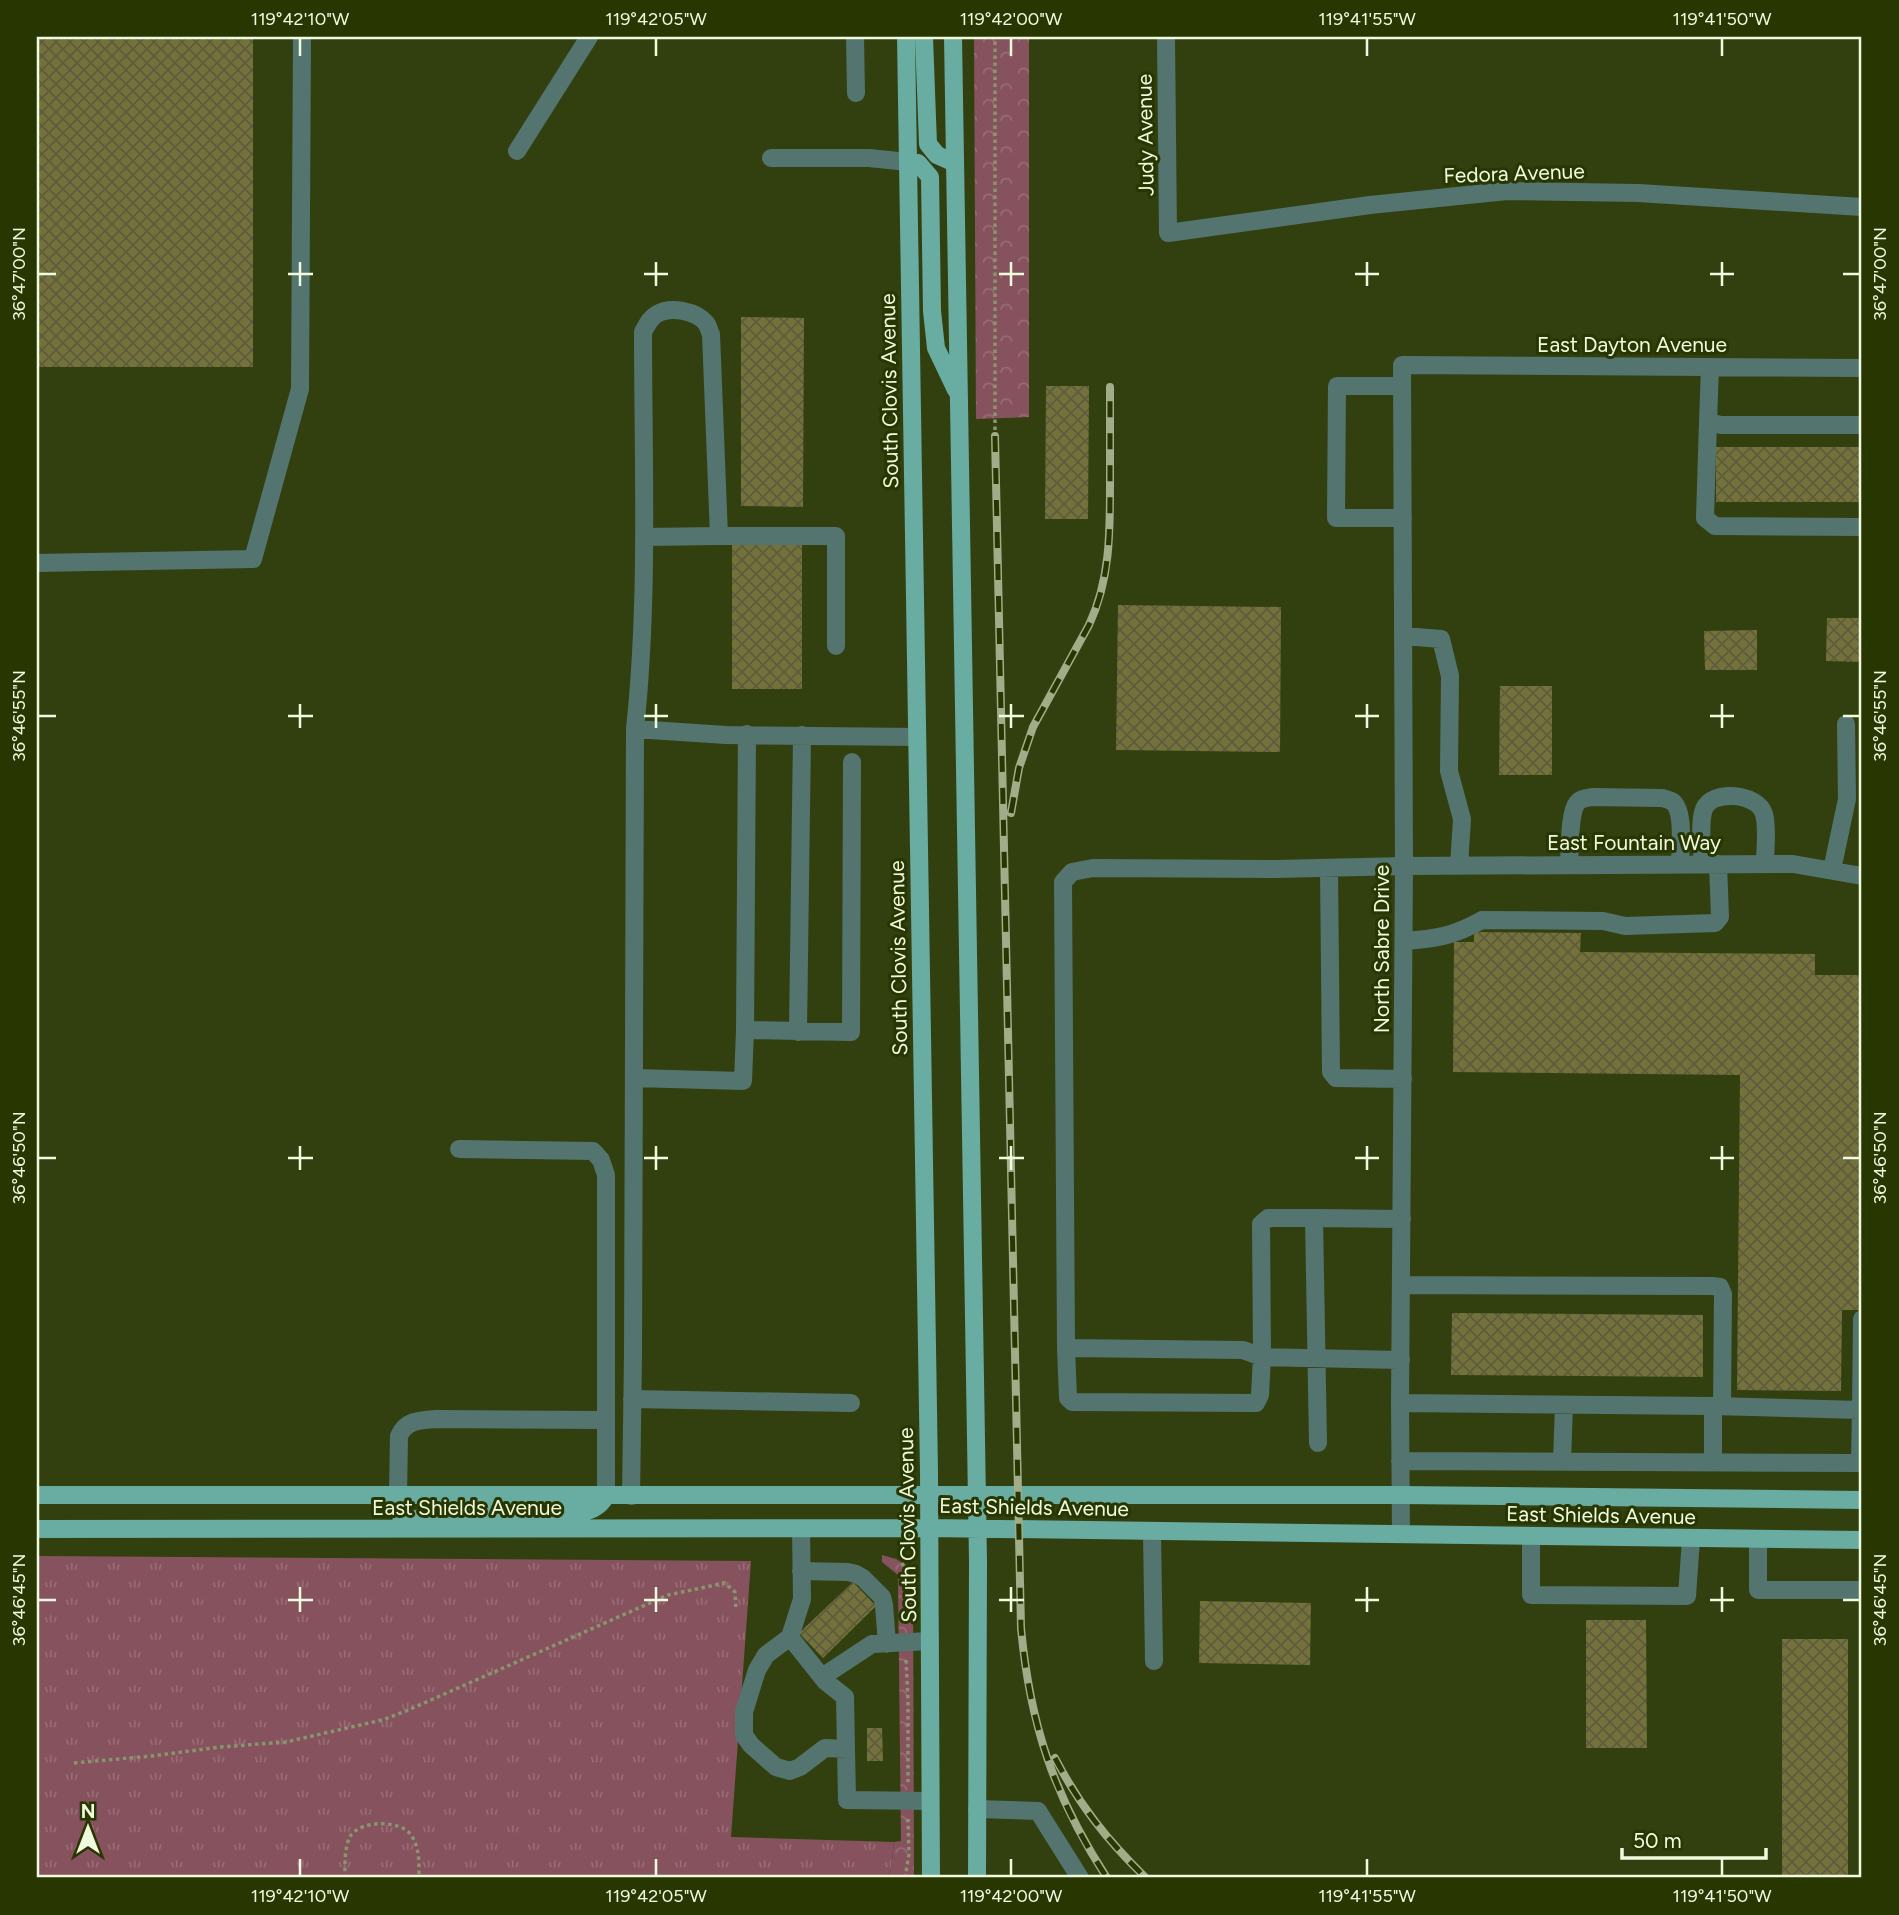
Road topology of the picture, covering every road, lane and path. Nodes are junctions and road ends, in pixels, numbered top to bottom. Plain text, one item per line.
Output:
1 (302, 37) edge
2 (589, 37) edge
3 (855, 37) edge
4 (906, 37) edge
5 (924, 37) edge
6 (953, 37) edge
7 (995, 37) edge
8 (1166, 37) edge
9 (856, 93) dead end
10 (517, 151) dead end
11 (771, 158) dead end
12 (908, 162) junction
13 (955, 163) junction
14 (1862, 207) edge
15 (1168, 233) joint
16 (1402, 365) joint
17 (1710, 367) junction
18 (1862, 368) edge
19 (1402, 386) junction
20 (959, 396) junction
21 (1709, 422) junction
22 (1862, 425) edge
23 (995, 430) dead end
24 (1403, 518) junction
25 (1862, 527) edge
26 (719, 536) junction
27 (644, 537) junction
28 (37, 563) edge
29 (1404, 636) junction
30 (835, 646) dead end
31 (1846, 724) dead end
32 (635, 729) junction
33 (747, 734) junction
34 (802, 735) junction
35 (917, 737) junction
36 (852, 762) dead end
37 (1855, 801) edge
38 (1680, 864) junction
39 (1710, 864) junction
40 (1765, 864) junction
41 (1569, 865) junction
42 (1404, 866) junction
43 (1459, 866) junction
44 (1329, 867) junction
45 (1832, 870) junction
46 (1862, 876) edge
47 (1404, 941) junction
48 (745, 1030) junction
49 (798, 1032) junction
50 (634, 1079) junction
51 (1403, 1079) junction
52 (459, 1149) dead end
53 (1314, 1218) junction
54 (1402, 1219) junction
55 (1401, 1285) junction
56 (1862, 1320) edge
57 (1066, 1348) junction
58 (1262, 1357) junction
59 (1318, 1359) junction
60 (1401, 1360) junction
61 (632, 1399) junction
62 (851, 1403) dead end
63 (1400, 1403) junction
64 (1564, 1405) junction
65 (1717, 1406) junction
66 (1861, 1410) edge
67 (606, 1420) junction
68 (1318, 1443) dead end
69 (1400, 1461) junction
70 (1562, 1461) junction
71 (1713, 1462) junction
72 (1861, 1463) edge
73 (929, 1494) junction
74 (37, 1495) edge
75 (398, 1495) junction
76 (976, 1495) junction
77 (1401, 1495) junction
78 (606, 1496) junction
79 (631, 1496) junction
80 (1862, 1500) edge
81 (929, 1528) junction
82 (37, 1529) edge
83 (801, 1529) junction
84 (976, 1529) junction
85 (364, 1530) junction
86 (1152, 1532) junction
87 (1401, 1534) junction
88 (1531, 1536) junction
89 (1690, 1539) junction
90 (1758, 1539) junction
91 (1862, 1540) edge
92 (902, 1563) dead end
93 (801, 1571) junction
94 (1862, 1590) edge
95 (737, 1610) dead end
96 (790, 1637) junction
97 (930, 1641) junction
98 (896, 1643) junction
99 (1154, 1661) dead end
100 (822, 1677) junction
101 (846, 1749) junction
102 (74, 1763) dead end
103 (907, 1800) junction
104 (930, 1801) junction
105 (977, 1809) junction
106 (345, 1878) edge
107 (419, 1878) edge
108 (905, 1878) edge
109 (931, 1878) edge
110 (977, 1878) edge
111 (1080, 1878) edge

1 - 28 street
2 - 10 street
3 - 9 street
4 - 12 main road, South Clovis Avenue
5 - 13 main road
6 - 13 main road
7 - 23 path
8 - 15 street, Judy Avenue
11 - 12 street
12 - 20 main road
12 - 35 main road, South Clovis Avenue
13 - 20 main road
14 - 15 street, Fedora Avenue
16 - 17 street, East Dayton Avenue
16 - 19 street, North Sabre Drive
17 - 18 street, East Dayton Avenue
17 - 21 street
19 - 24 street, North Sabre Drive
19 - 24 street
20 - 76 main road
21 - 22 street
21 - 25 street
24 - 29 street, North Sabre Drive
26 - 27 street
26 - 27 street
26 - 30 street
27 - 32 street
29 - 42 street, North Sabre Drive
29 - 43 street
31 - 37 street
32 - 33 street
32 - 50 street
33 - 34 street
33 - 48 street
34 - 35 street
34 - 49 street
35 - 73 main road, South Clovis Avenue
36 - 49 street
37 - 45 street
38 - 39 street, East Fountain Way
38 - 41 street, East Fountain Way
38 - 41 street
39 - 40 street, East Fountain Way
39 - 40 street
39 - 47 street
40 - 45 street, East Fountain Way
41 - 43 street, East Fountain Way
42 - 43 street, East Fountain Way
42 - 44 street, East Fountain Way
42 - 47 street, North Sabre Drive
44 - 51 street
44 - 57 street, East Fountain Way
45 - 46 street, East Fountain Way
47 - 51 street, North Sabre Drive
48 - 49 street
48 - 50 street
50 - 61 street
51 - 54 street, North Sabre Drive
52 - 67 street
53 - 54 street
53 - 58 street
53 - 59 street
54 - 55 street, North Sabre Drive
55 - 60 street, North Sabre Drive
55 - 65 street
56 - 66 street
57 - 58 street
57 - 58 street, East Fountain Way
58 - 59 street
59 - 60 street
59 - 68 street
60 - 63 street, North Sabre Drive
61 - 62 street
61 - 79 street
63 - 64 street
63 - 69 street, North Sabre Drive
64 - 65 street
64 - 70 street
65 - 66 street
65 - 71 street
66 - 72 street
67 - 75 street
67 - 78 street
69 - 70 street
69 - 77 street, North Sabre Drive
70 - 71 street
71 - 72 street
73 - 76 main road, East Shields Avenue
73 - 79 main road, East Shields Avenue
73 - 81 main road, South Clovis Avenue
74 - 75 main road, East Shields Avenue
75 - 78 main road, East Shields Avenue
76 - 77 main road, East Shields Avenue
76 - 84 main road
77 - 80 main road, East Shields Avenue
77 - 87 street, North Sabre Drive
78 - 79 main road, East Shields Avenue
78 - 85 main road
81 - 83 main road, East Shields Avenue
81 - 84 main road, East Shields Avenue
81 - 97 main road, South Clovis Avenue
82 - 85 main road, East Shields Avenue
83 - 85 main road, East Shields Avenue
83 - 93 street
84 - 86 main road, East Shields Avenue
84 - 105 main road
86 - 87 main road, East Shields Avenue
86 - 99 street
87 - 88 main road, East Shields Avenue
88 - 89 main road, East Shields Avenue
88 - 89 street
89 - 90 main road, East Shields Avenue
90 - 91 main road, East Shields Avenue
90 - 94 street
92 - 98 path
93 - 96 street
93 - 98 street
95 - 102 path
96 - 100 street
96 - 101 street
97 - 98 street
97 - 104 main road, South Clovis Avenue
98 - 100 street
98 - 103 path
100 - 101 street
101 - 103 street
103 - 104 street
103 - 108 path
104 - 109 main road, South Clovis Avenue
105 - 110 main road
105 - 111 street
106 - 107 path

